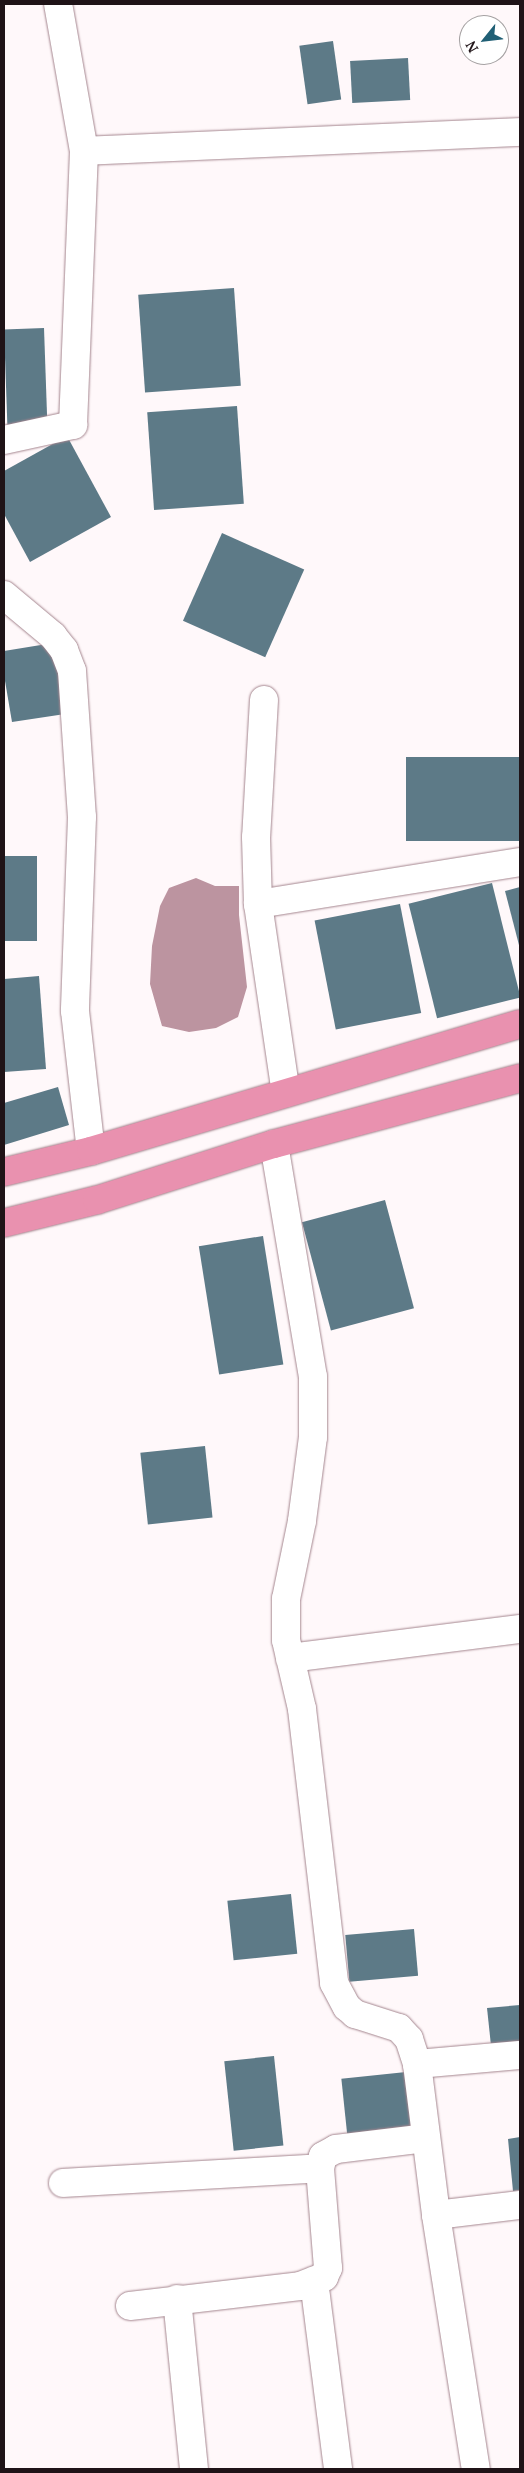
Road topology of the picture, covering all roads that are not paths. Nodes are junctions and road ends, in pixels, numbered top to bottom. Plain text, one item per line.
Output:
1 (58, 4) edge
2 (520, 132) edge
3 (84, 151) junction
4 (4, 440) edge
5 (4, 595) edge
6 (264, 700) dead end
7 (520, 862) edge
8 (258, 904) junction
9 (520, 1024) edge
10 (520, 1078) edge
11 (286, 1093) junction
12 (274, 1144) junction
13 (91, 1151) junction
14 (4, 1172) edge
15 (4, 1223) edge
16 (520, 1629) edge
17 (290, 1658) junction
18 (520, 2055) edge
19 (417, 2064) junction
20 (425, 2138) junction
21 (320, 2168) junction
22 (63, 2183) dead end
23 (520, 2205) edge
24 (436, 2215) junction
25 (314, 2281) junction
26 (177, 2299) junction
27 (130, 2306) dead end
28 (194, 2469) edge
29 (338, 2469) edge
30 (476, 2469) edge

1 - 3 street
2 - 3 street
3 - 4 street
5 - 13 street
6 - 8 street
7 - 8 street
8 - 11 street
9 - 11 highway
10 - 12 highway
11 - 13 highway
12 - 15 highway
12 - 17 street
13 - 14 highway
16 - 17 street
17 - 19 street
18 - 19 street
19 - 20 street
20 - 21 street
20 - 24 street
21 - 22 street
21 - 25 street
23 - 24 street
24 - 30 street
25 - 26 street
25 - 29 street
26 - 27 street
26 - 28 street

